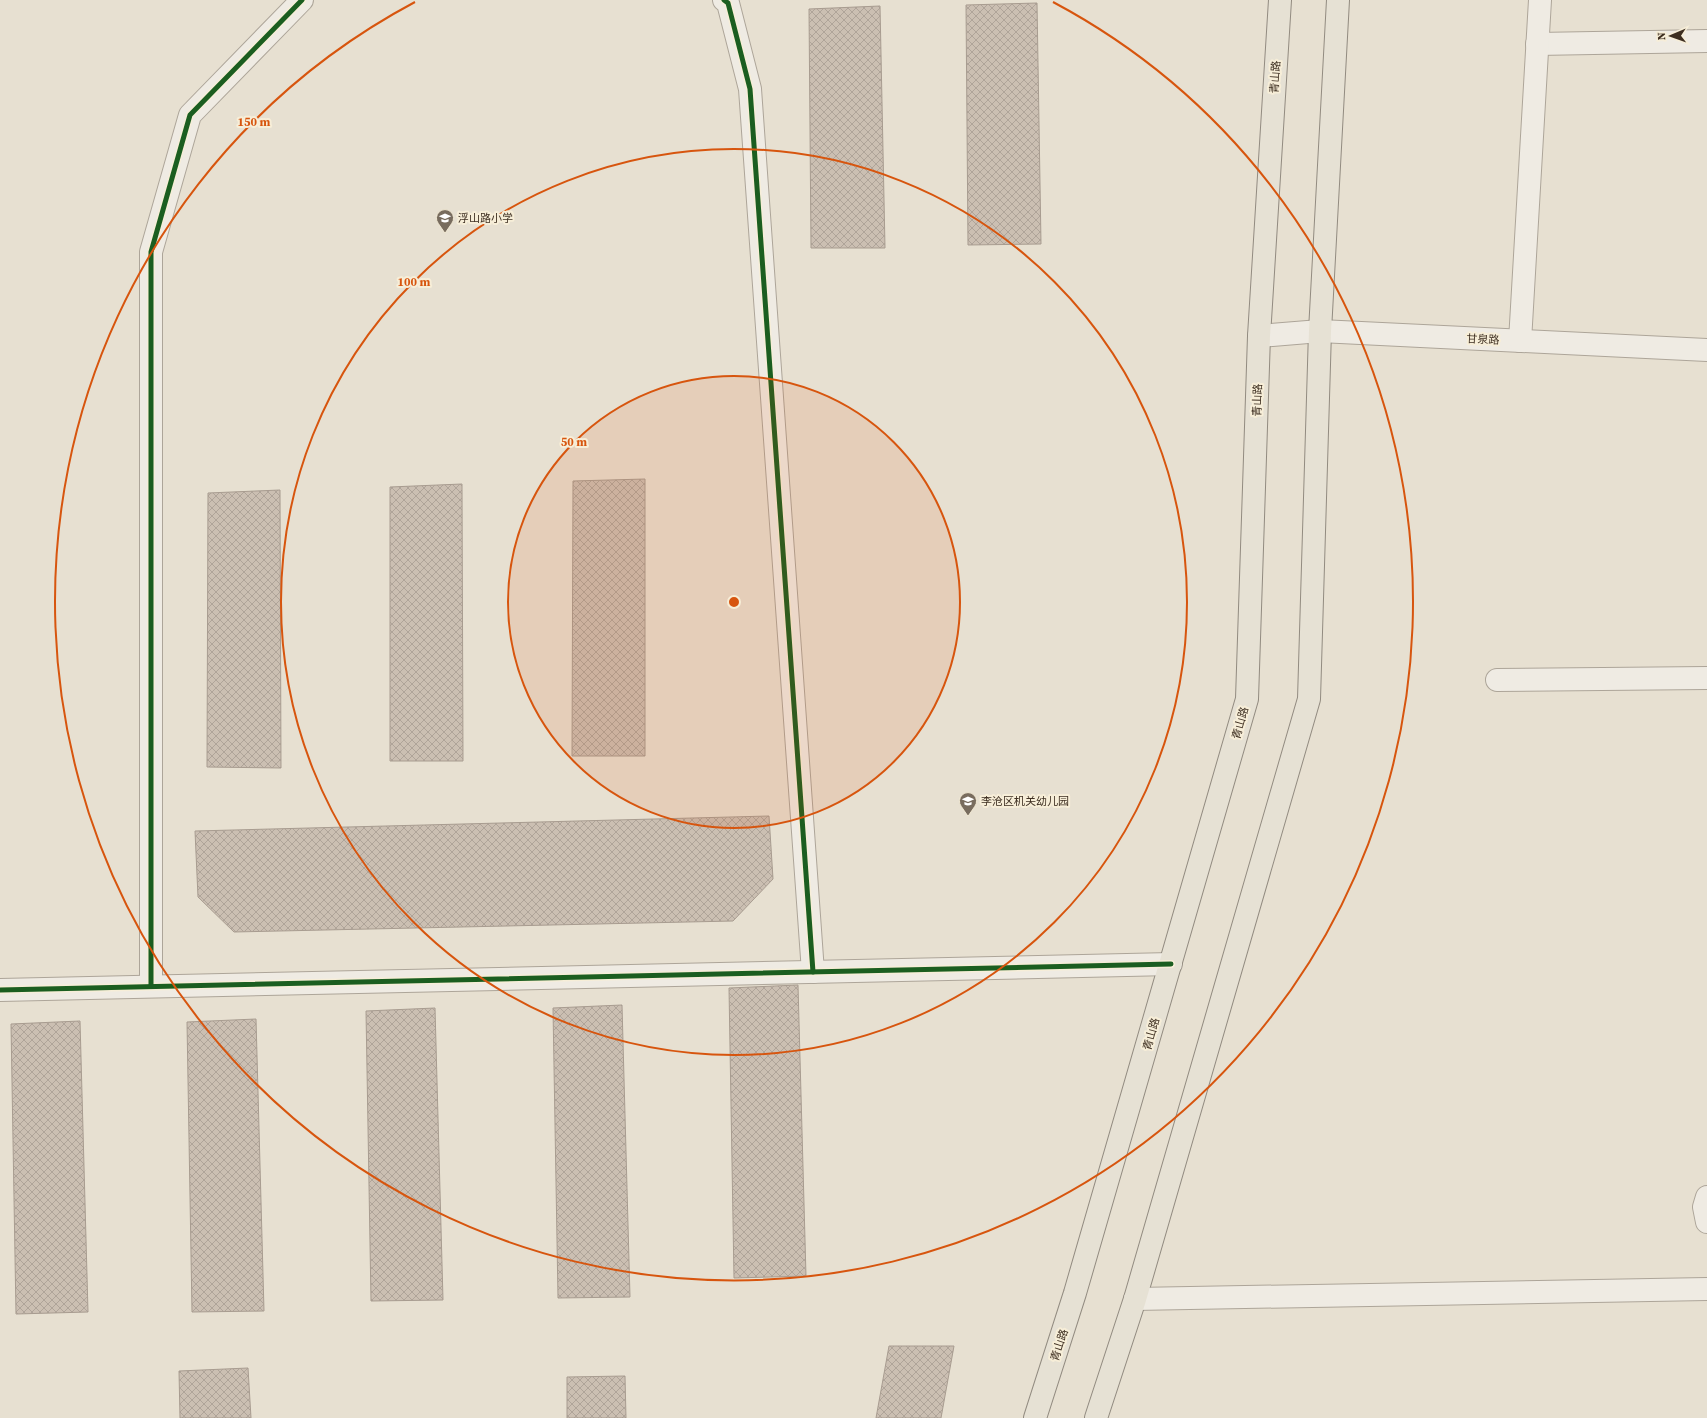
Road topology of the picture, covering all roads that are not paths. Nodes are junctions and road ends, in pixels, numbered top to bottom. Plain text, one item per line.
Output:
1 (302, 0) edge
2 (724, 0) edge
3 (1280, 0) edge
4 (1338, 0) edge
5 (1540, 0) edge
6 (1707, 41) edge
7 (1537, 44) junction
8 (1320, 331) junction
9 (1259, 336) junction
10 (1520, 341) junction
11 (1707, 350) edge
12 (1707, 678) edge
13 (1497, 680) dead end
14 (1171, 964) junction
15 (813, 972) junction
16 (151, 986) junction
17 (0, 990) edge
18 (1707, 1196) edge
19 (1707, 1222) edge
20 (1707, 1290) edge
21 (1135, 1299) junction
22 (1035, 1418) edge
23 (1096, 1418) edge

1 - 16 street
2 - 15 street
3 - 9 main road, 青山路
4 - 8 main road
5 - 7 street
6 - 7 street
7 - 10 street
8 - 9 street, 甘泉路
8 - 10 street, 甘泉路
8 - 21 main road
9 - 14 main road, 青山路
10 - 11 street, 甘泉路
12 - 13 street
14 - 15 street
14 - 22 main road, 青山路
15 - 16 street
16 - 17 street
18 - 19 street
20 - 21 street
21 - 23 main road

